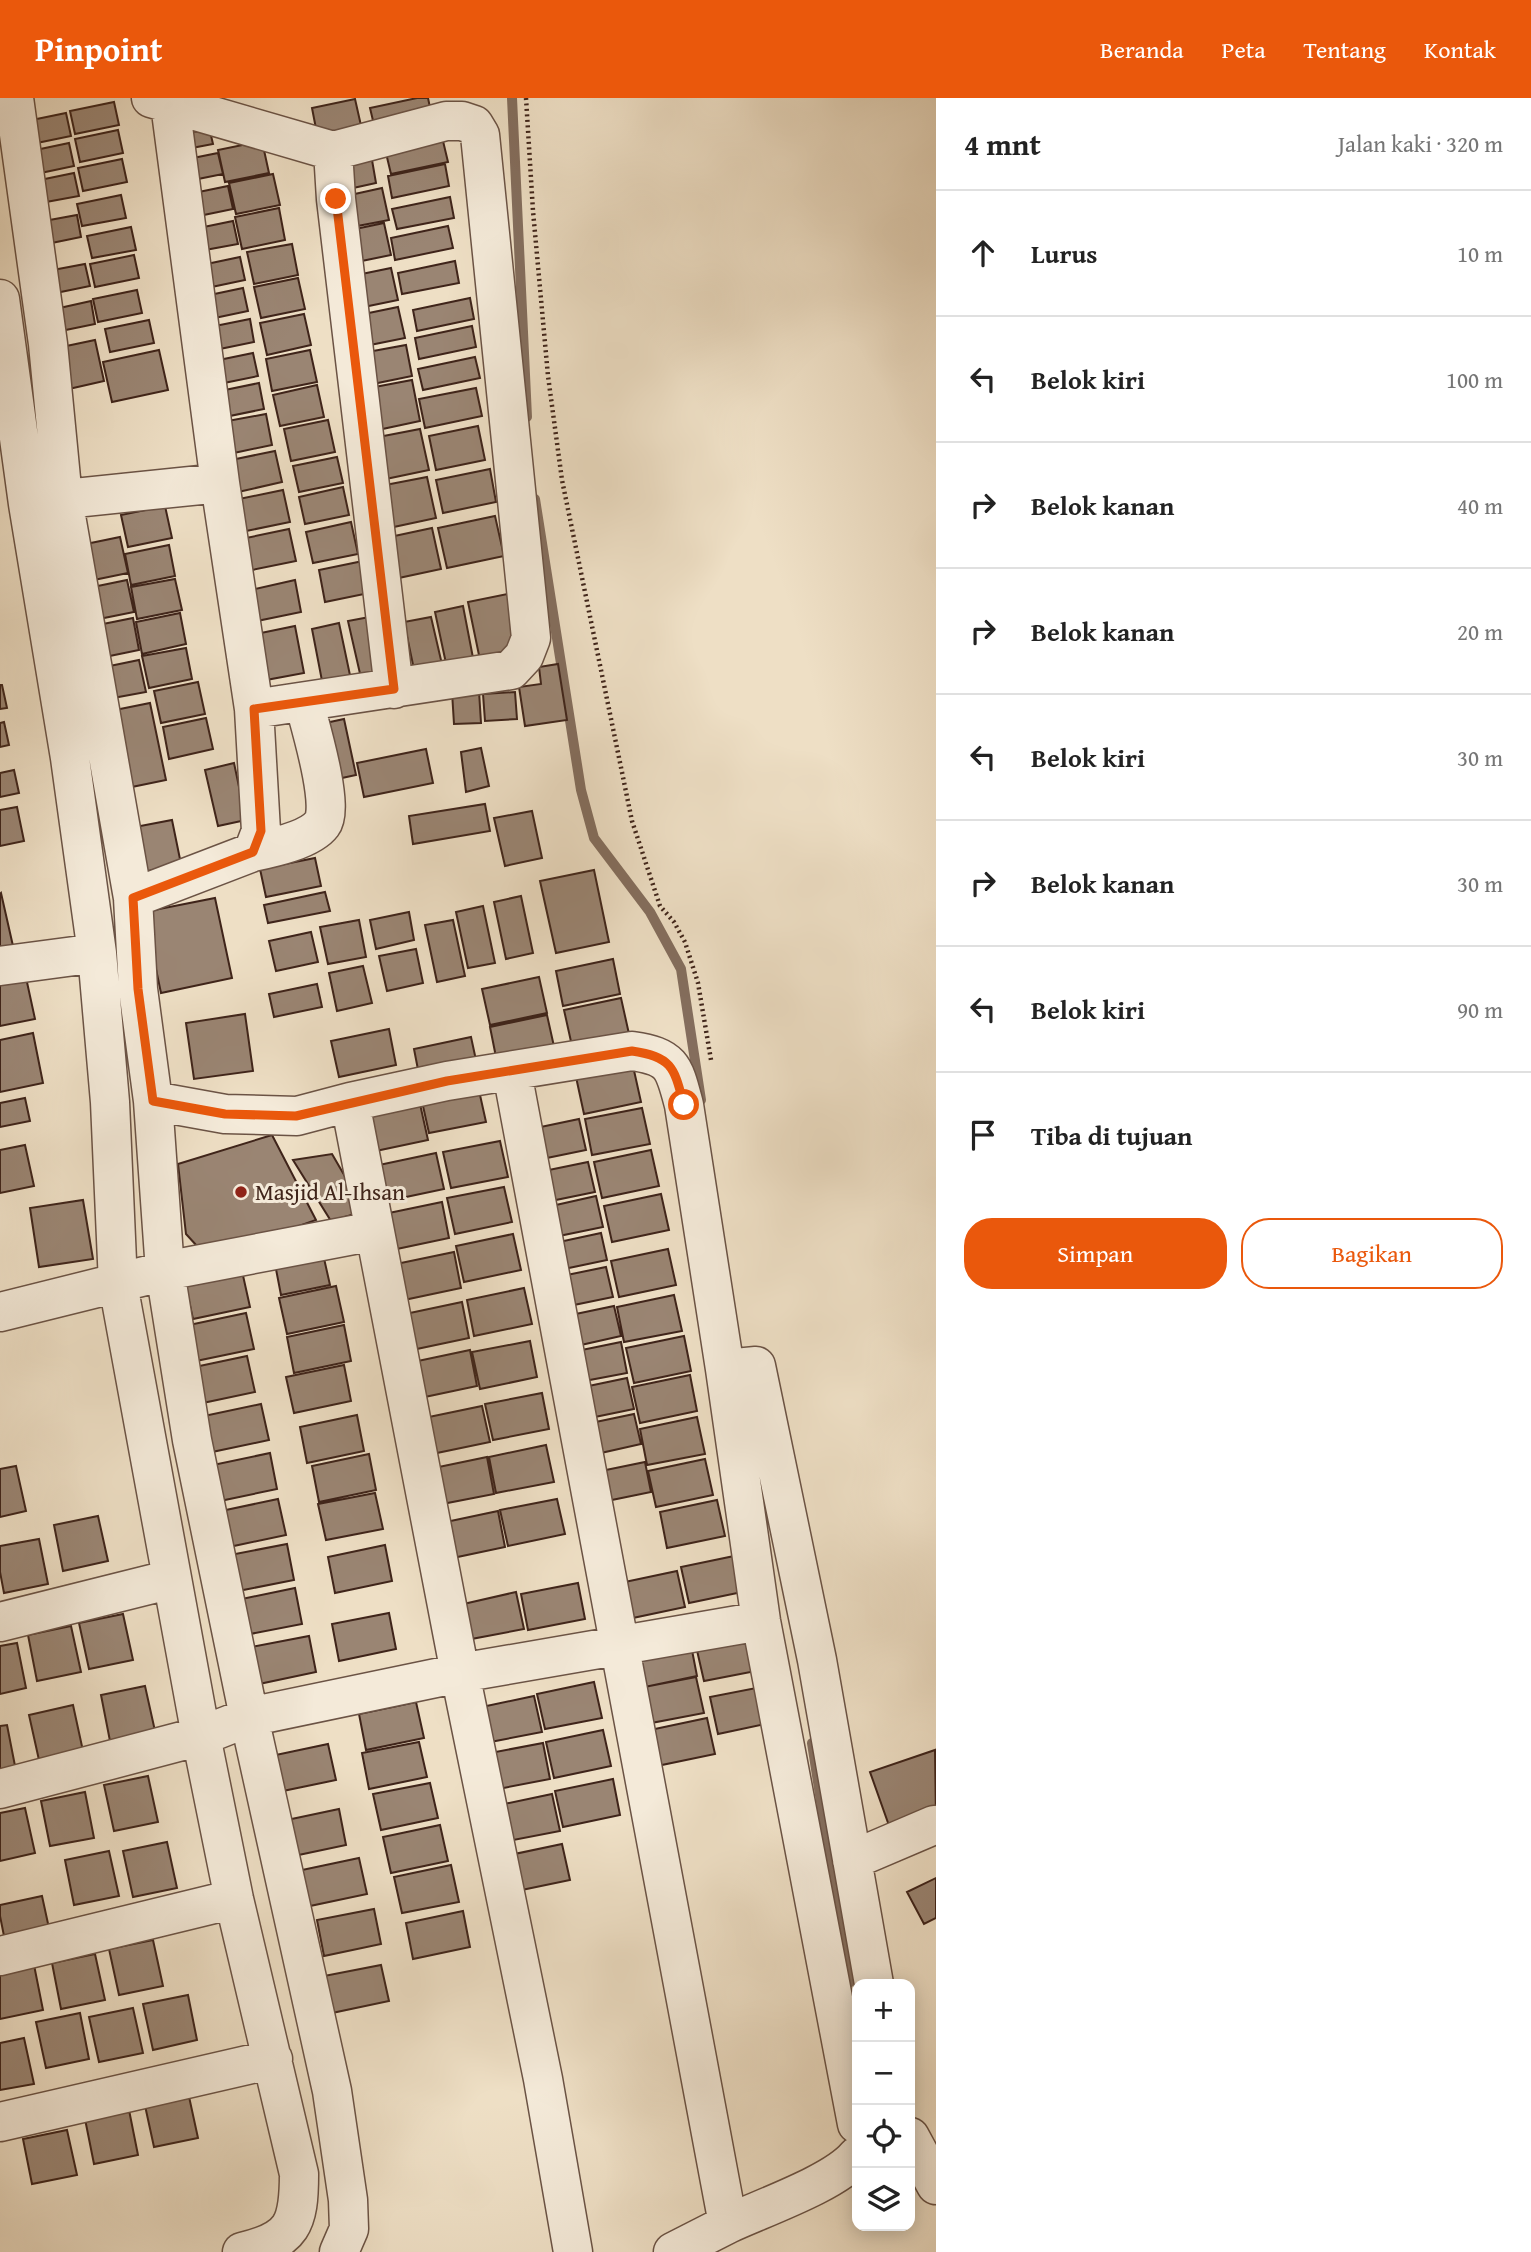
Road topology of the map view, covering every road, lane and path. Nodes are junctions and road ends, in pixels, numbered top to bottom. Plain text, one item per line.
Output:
1 (14, 98) edge
2 (526, 98) edge
3 (160, 101) edge
4 (333, 151) junction
5 (0, 299) edge
6 (12, 466) edge
7 (220, 483) junction
8 (45, 501) junction
9 (394, 689) junction
10 (304, 702) junction
11 (254, 709) junction
12 (253, 852) junction
13 (643, 858) dead end
14 (133, 898) junction
15 (0, 965) edge
16 (99, 972) junction
17 (138, 989) junction
18 (512, 1072) junction
19 (153, 1101) junction
20 (350, 1102) junction
21 (374, 1231) junction
22 (165, 1271) junction
23 (118, 1284) junction
24 (0, 1312) edge
25 (734, 1368) junction
26 (192, 1440) junction
27 (149, 1447) junction
28 (172, 1579) junction
29 (761, 1621) junction
30 (0, 1622) edge
31 (619, 1647) junction
32 (460, 1673) junction
33 (250, 1717) junction
34 (201, 1736) junction
35 (0, 1789) edge
36 (934, 1825) dead end
37 (852, 1860) junction
38 (234, 1899) junction
39 (0, 1956) edge
40 (873, 1979) edge
41 (273, 2059) junction
42 (853, 2105) edge
43 (0, 2122) edge
44 (915, 2146) edge
45 (852, 2162) edge
46 (936, 2184) edge
47 (728, 2224) junction
48 (294, 2244) edge
49 (242, 2252) edge
50 (339, 2252) edge
51 (573, 2252) edge
52 (673, 2252) edge

1 - 8 street
2 - 13 path
3 - 4 street
3 - 7 street
4 - 9 street
4 - 9 street
5 - 6 street
6 - 8 street
7 - 8 street
7 - 11 street
8 - 14 street
8 - 16 street
9 - 10 street
10 - 11 street
10 - 12 street
11 - 12 street
12 - 14 street
14 - 17 street
15 - 16 street
16 - 17 street
16 - 23 street
17 - 19 street
18 - 20 street
18 - 25 street
18 - 31 street
19 - 20 street
19 - 22 street
20 - 21 street
21 - 22 street
21 - 32 street
22 - 23 street
22 - 26 street
23 - 24 street
23 - 27 street
25 - 29 street
25 - 37 street
26 - 27 street
26 - 33 street
27 - 28 street
28 - 30 street
28 - 34 street
29 - 31 street
29 - 42 street
31 - 32 street
31 - 47 street
32 - 33 street
32 - 51 street
33 - 34 street
33 - 50 street
34 - 35 street
34 - 38 street
36 - 37 street
37 - 40 street
38 - 39 street
38 - 41 street
41 - 43 street
41 - 48 street
44 - 46 street
45 - 47 street
47 - 52 street
48 - 49 street

